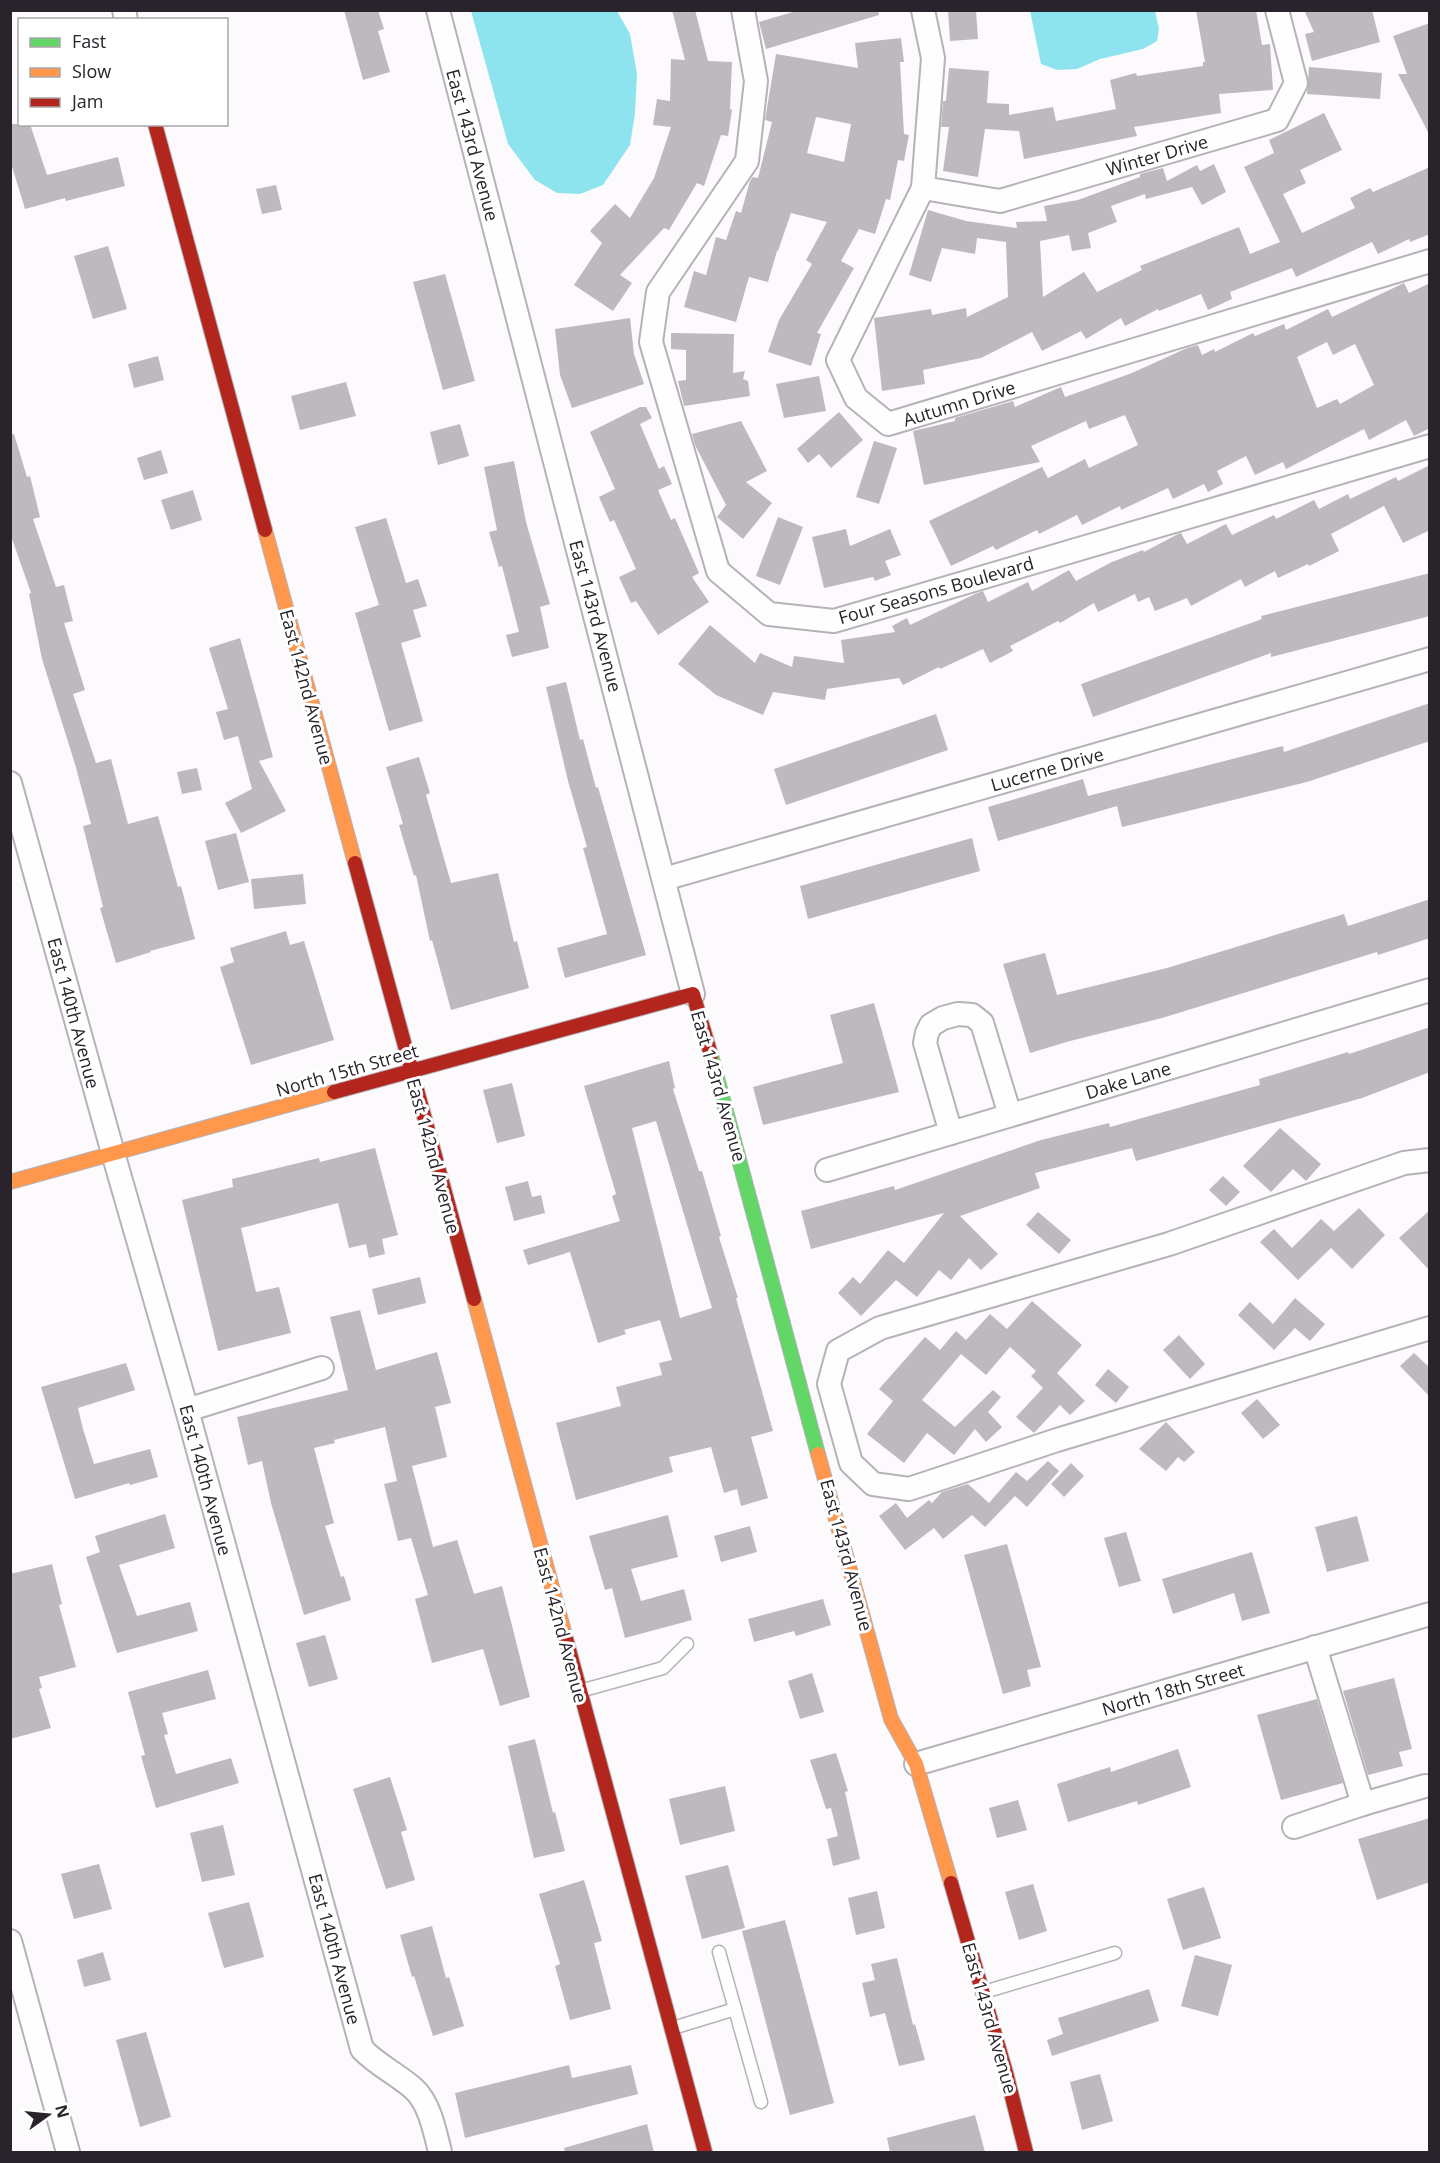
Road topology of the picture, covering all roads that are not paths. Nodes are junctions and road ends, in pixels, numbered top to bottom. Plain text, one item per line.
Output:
1 (438, 10) edge
2 (743, 10) edge
3 (923, 10) edge
4 (1277, 10) edge
5 (156, 126) edge
6 (923, 188) junction
7 (1430, 261) edge
8 (1430, 446) edge
9 (1430, 659) edge
10 (10, 783) edge
11 (664, 879) junction
12 (1430, 990) edge
13 (693, 994) junction
14 (411, 1071) junction
15 (1010, 1115) junction
16 (951, 1133) junction
17 (113, 1153) junction
18 (1430, 1160) edge
19 (827, 1170) dead end
20 (10, 1182) edge
21 (1430, 1328) edge
22 (322, 1368) dead end
23 (187, 1410) junction
24 (1430, 1614) edge
25 (687, 1644) dead end
26 (1316, 1647) junction
27 (579, 1692) junction
28 (916, 1764) junction
29 (1425, 1786) dead end
30 (1363, 1804) junction
31 (1294, 1827) dead end
32 (10, 1941) edge
33 (718, 1952) dead end
34 (1115, 1953) dead end
35 (983, 1993) junction
36 (735, 2009) junction
37 (671, 2029) junction
38 (761, 2102) dead end
39 (68, 2152) edge
40 (440, 2152) edge
41 (705, 2152) edge
42 (1026, 2152) edge

1 - 11 street, East 143rd Avenue
2 - 8 street, Four Seasons Boulevard
3 - 6 street, Autumn Drive
4 - 6 street, Winter Drive
5 - 14 street, East 142nd Avenue
6 - 7 street, Autumn Drive
9 - 11 street, Lucerne Drive
10 - 17 street, East 140th Avenue
11 - 13 street, East 143rd Avenue
12 - 15 street, Dake Lane
13 - 14 street, North 15th Street
13 - 28 street, East 143rd Avenue
14 - 17 street, North 15th Street
14 - 27 street, East 142nd Avenue
15 - 16 street, Dake Lane
15 - 16 street
16 - 19 street, Dake Lane
17 - 20 street, North 15th Street
17 - 23 street, East 140th Avenue
18 - 21 street
22 - 23 street
23 - 40 street, East 140th Avenue
24 - 26 street, North 18th Street
25 - 27 lane
26 - 28 street, North 18th Street
26 - 30 street
27 - 37 street, East 142nd Avenue
28 - 35 street, East 143rd Avenue
29 - 30 street
30 - 31 street
32 - 39 street
33 - 36 lane
34 - 35 lane
35 - 42 street, East 143rd Avenue
36 - 37 lane
36 - 38 lane
37 - 41 street, East 142nd Avenue

